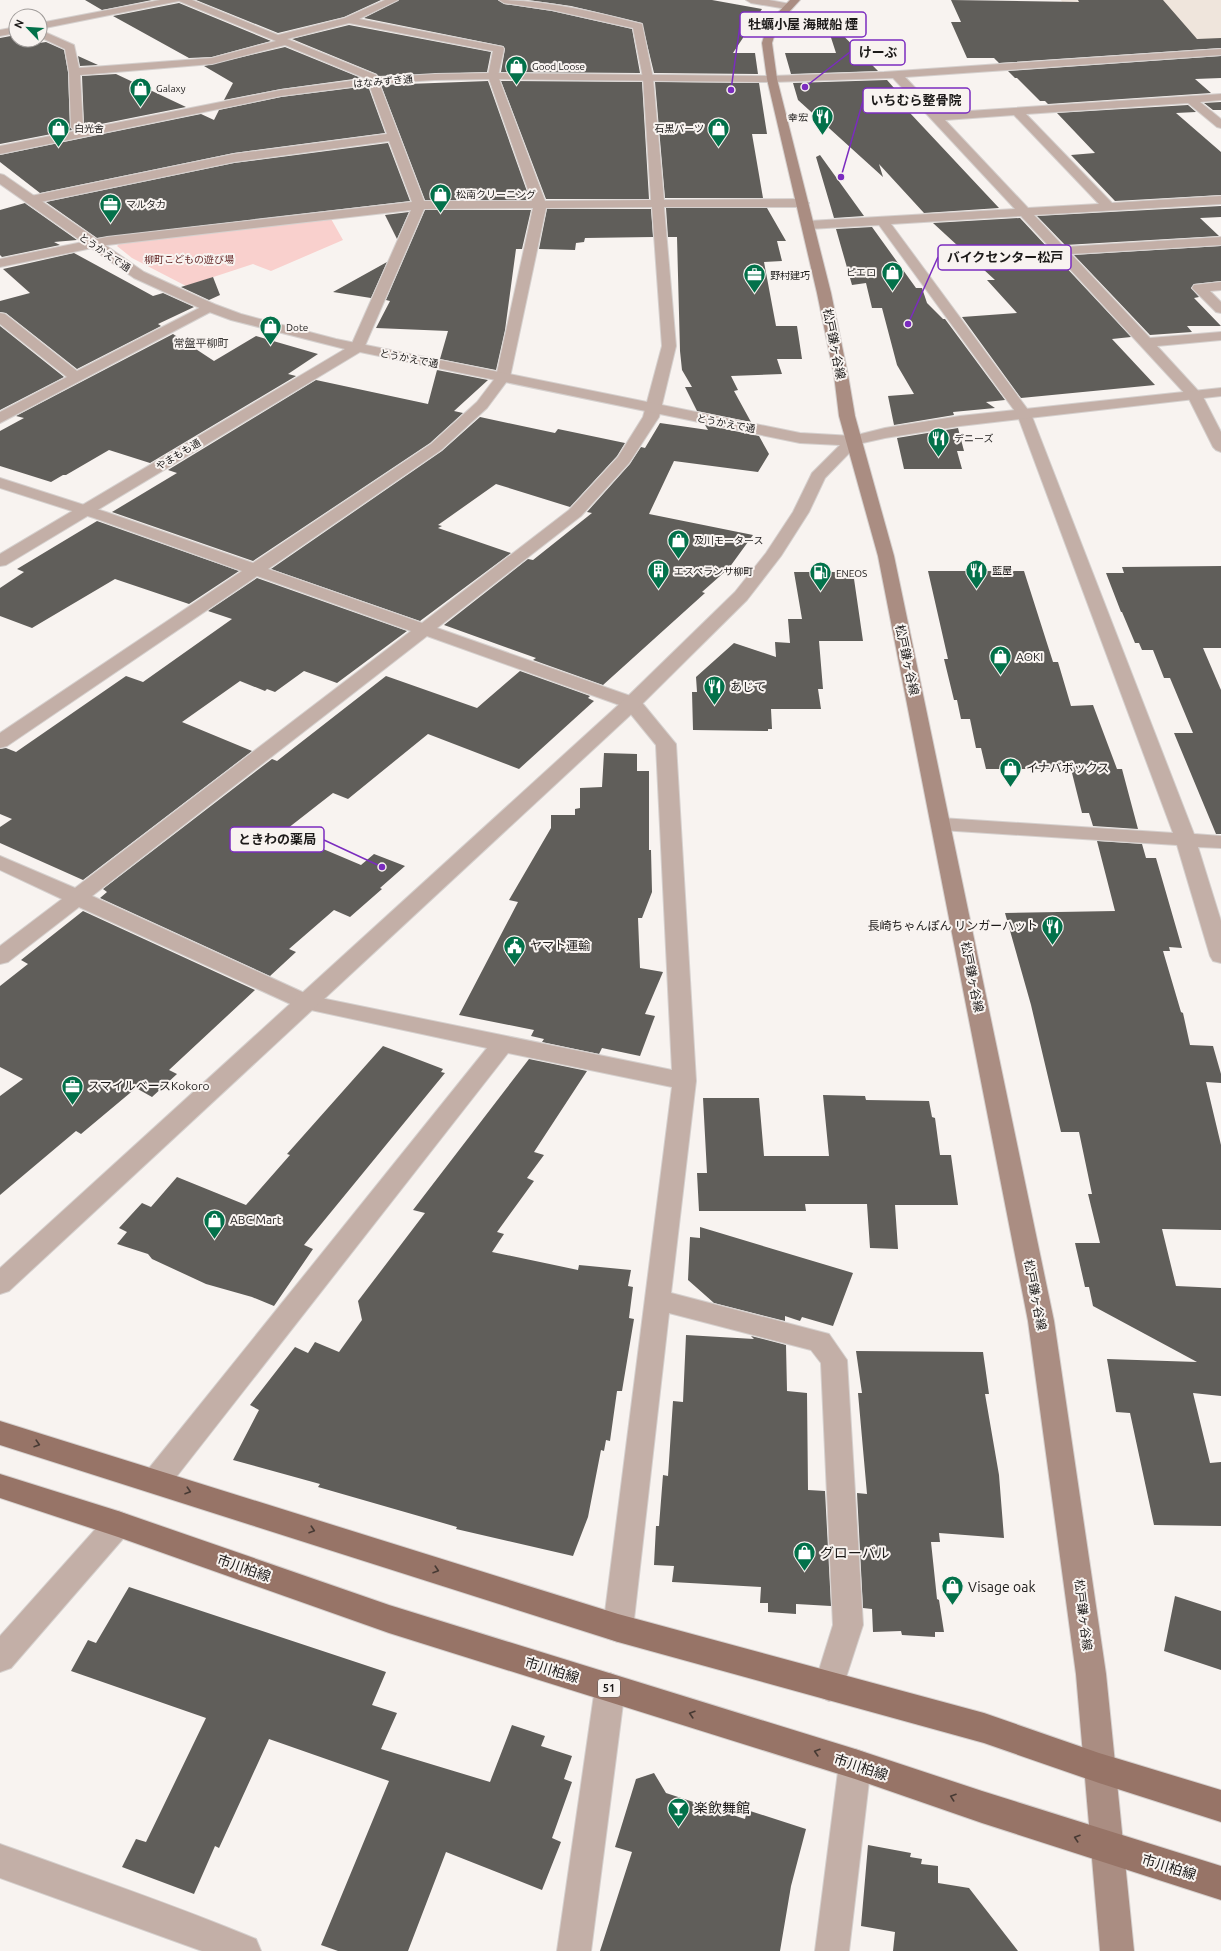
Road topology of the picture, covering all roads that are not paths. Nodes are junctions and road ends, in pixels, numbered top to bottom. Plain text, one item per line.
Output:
1 (175, 0) edge
2 (183, 0) edge
3 (393, 0) edge
4 (504, 0) edge
5 (751, 0) edge
6 (791, 3) edge
7 (349, 20) junction
8 (48, 24) edge
9 (48, 37) edge
10 (282, 40) junction
11 (1221, 52) edge
12 (74, 72) junction
13 (896, 74) junction
14 (494, 76) junction
15 (648, 78) junction
16 (772, 79) junction
17 (374, 81) junction
18 (1221, 97) edge
19 (1190, 99) junction
20 (1018, 111) junction
21 (1215, 115) edge
22 (935, 117) junction
23 (1221, 125) edge
24 (83, 133) junction
25 (392, 137) junction
26 (0, 150) edge
27 (0, 178) edge
28 (31, 200) junction
29 (1221, 200) edge
30 (803, 203) junction
31 (658, 204) junction
32 (419, 205) junction
33 (540, 205) junction
34 (1109, 206) junction
35 (1023, 211) junction
36 (883, 221) junction
37 (809, 225) junction
38 (1221, 241) edge
39 (92, 243) junction
40 (1060, 250) junction
41 (0, 263) edge
42 (1221, 286) edge
43 (208, 307) junction
44 (1221, 309) edge
45 (0, 317) edge
46 (1221, 336) edge
47 (1146, 343) junction
48 (356, 348) junction
49 (76, 377) junction
50 (502, 377) junction
51 (1221, 392) edge
52 (1195, 395) junction
53 (654, 409) junction
54 (1024, 414) junction
55 (0, 418) edge
56 (853, 441) junction
57 (1221, 447) edge
58 (0, 483) edge
59 (85, 510) junction
60 (0, 561) edge
61 (256, 570) junction
62 (423, 630) junction
63 (632, 703) junction
64 (0, 742) edge
65 (942, 824) junction
66 (1186, 840) junction
67 (1221, 842) edge
68 (0, 862) edge
69 (78, 897) junction
70 (1221, 956) edge
71 (0, 957) edge
72 (305, 1002) junction
73 (503, 1044) junction
74 (684, 1081) junction
75 (0, 1284) edge
76 (657, 1300) junction
77 (0, 1433) edge
78 (156, 1481) junction
79 (0, 1486) edge
80 (118, 1524) junction
81 (618, 1628) junction
82 (0, 1658) edge
83 (830, 1686) junction
84 (610, 1688) junction
85 (855, 1764) junction
86 (1099, 1768) junction
87 (1221, 1806) edge
88 (1108, 1848) junction
89 (0, 1861) edge
90 (1221, 1883) edge
91 (244, 1951) edge
92 (574, 1951) edge
93 (832, 1951) edge
94 (1116, 1951) edge

1 - 8 street
2 - 10 street
3 - 7 street
4 - 15 street
5 - 6 street
6 - 16 main road, 松戸鎌ヶ谷線
7 - 10 street
7 - 14 street
9 - 12 street
10 - 12 street
10 - 17 street
11 - 13 street, はなみずき通
12 - 24 street
13 - 16 street, はなみずき通
13 - 22 street
14 - 15 street, はなみずき通
14 - 17 street, はなみずき通
14 - 33 street
15 - 16 street, はなみずき通
15 - 31 street
16 - 30 main road, 松戸鎌ヶ谷線
17 - 24 street, はなみずき通
17 - 25 street
18 - 19 street
19 - 20 street
19 - 21 street
20 - 22 street
20 - 34 street
21 - 23 street
22 - 35 street
24 - 26 street, はなみずき通
25 - 28 street
25 - 32 street
27 - 28 street, とうかえで通
28 - 39 street, とうかえで通
29 - 34 street
30 - 31 street
30 - 37 main road, 松戸鎌ヶ谷線
31 - 33 street
31 - 53 street
32 - 33 street
32 - 39 street
32 - 48 street
33 - 50 street
34 - 35 street
35 - 36 street
35 - 40 street
36 - 37 street
36 - 54 street
37 - 56 main road, 松戸鎌ヶ谷線
38 - 40 street
39 - 41 street
39 - 43 street, とうかえで通
40 - 47 street
42 - 44 street
43 - 48 street, とうかえで通
43 - 49 street
45 - 49 street
46 - 47 street
47 - 52 street
48 - 50 street, とうかえで通
48 - 59 street, やまもも通
49 - 55 street
50 - 53 street, とうかえで通
50 - 61 street
51 - 52 street
52 - 54 street
52 - 57 street
53 - 56 street, とうかえで通
53 - 62 street
54 - 56 street
54 - 66 street
56 - 63 street
56 - 65 main road, 松戸鎌ヶ谷線
58 - 59 street
59 - 60 street, やまもも通
59 - 61 street
61 - 62 street
61 - 64 street
62 - 63 street
62 - 69 street
63 - 72 street
63 - 74 street
65 - 66 street
65 - 86 main road, 松戸鎌ヶ谷線
66 - 67 street
66 - 70 street
68 - 69 street
69 - 71 street
69 - 72 street
72 - 73 street
72 - 75 street
73 - 74 street
73 - 78 street
74 - 76 street
76 - 81 street
76 - 83 street
77 -> 78 main road
78 -> 81 main road
79 - 80 main road, 市川柏線 / 51
80 - 82 street
80 - 84 main road, 市川柏線 / 51
81 - 83 main road
83 - 86 main road
85 -> 84 main road, 市川柏線 / 51
84 - 92 street
88 -> 85 main road, 市川柏線 / 51
85 - 93 street
86 - 87 main road
86 - 88 main road, 松戸鎌ヶ谷線
88 - 90 main road, 市川柏線 / 51
88 - 94 main road, 松戸鎌ヶ谷線
89 - 91 street

